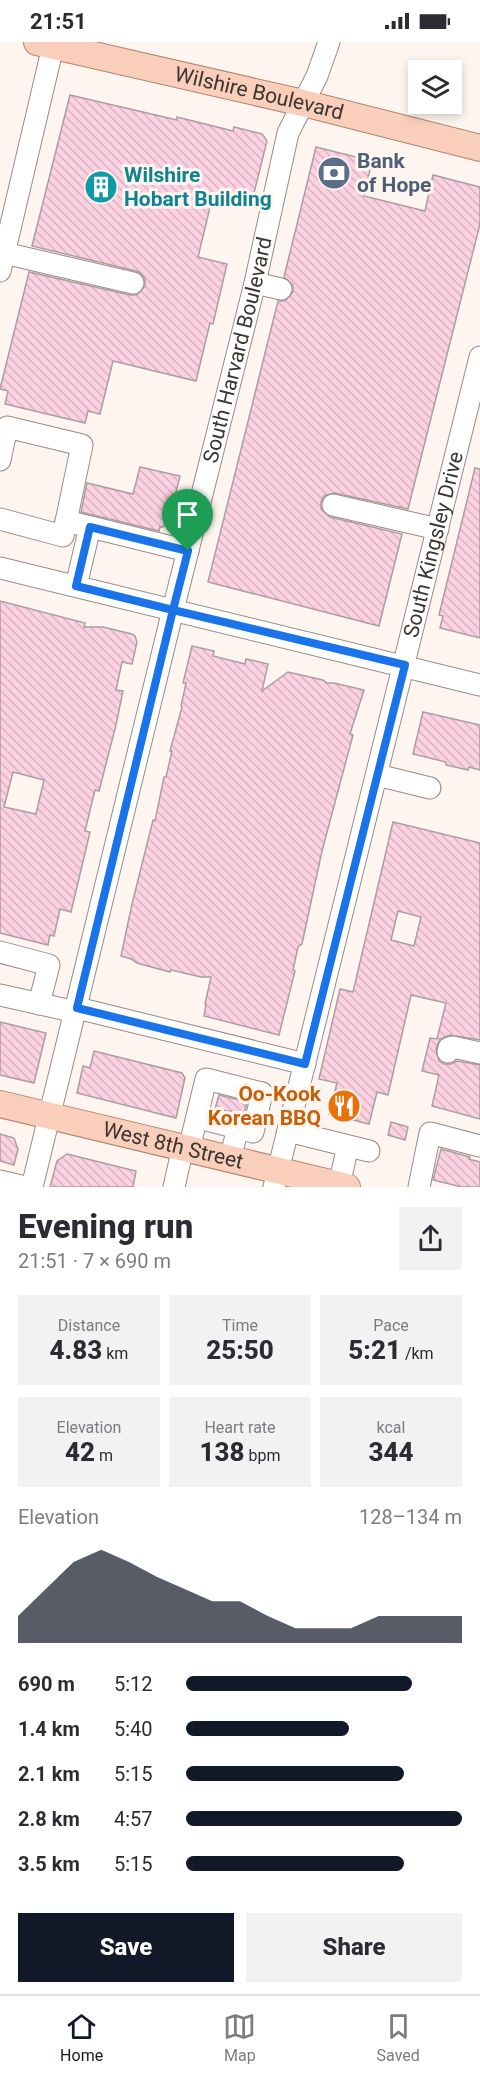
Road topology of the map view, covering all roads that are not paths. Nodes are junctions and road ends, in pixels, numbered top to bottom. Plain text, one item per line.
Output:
1 (329, 42) edge
2 (48, 43) edge
3 (303, 104) junction
4 (480, 148) edge
5 (2, 262) edge
6 (133, 283) dead end
7 (255, 283) junction
8 (281, 289) dead end
9 (478, 371) edge
10 (0, 460) edge
11 (333, 505) dead end
12 (0, 519) edge
13 (66, 521) junction
14 (90, 527) junction
15 (438, 529) junction
16 (188, 551) junction
17 (0, 568) edge
18 (76, 586) junction
19 (173, 610) junction
20 (405, 665) junction
21 (480, 685) edge
22 (377, 775) junction
23 (430, 788) dead end
24 (0, 952) edge
25 (0, 995) edge
26 (39, 1004) junction
27 (76, 1010) junction
28 (448, 1052) dead end
29 (480, 1053) edge
30 (305, 1064) junction
31 (0, 1104) edge
32 (51, 1116) junction
33 (224, 1120) junction
34 (288, 1129) junction
35 (348, 1146) junction
36 (480, 1146) edge
37 (186, 1148) junction
38 (369, 1151) dead end
39 (230, 1159) junction
40 (276, 1179) edge
41 (0, 1181) edge
42 (343, 1186) edge
43 (25, 1187) edge
44 (32, 1187) edge
45 (174, 1187) edge
46 (418, 1187) edge

1 - 3 street, South Harvard Boulevard
2 - 3 main road, Wilshire Boulevard
2 - 5 street
3 - 4 main road, Wilshire Boulevard
3 - 7 street, South Harvard Boulevard
5 - 6 street
7 - 8 street
7 - 16 street, South Harvard Boulevard
9 - 15 street, South Kingsley Drive
10 - 13 street
11 - 15 street
12 - 13 street
13 - 14 street
14 - 16 street
14 - 18 street
15 - 20 street, South Kingsley Drive
16 - 19 street, South Harvard Boulevard
17 - 18 street
18 - 19 street
19 - 20 street
19 - 27 street, South Harvard Boulevard
20 - 21 street
20 - 22 street, South Kingsley Drive
22 - 23 street
22 - 30 street, South Kingsley Drive
24 - 26 street
25 - 26 street
26 - 27 street
27 - 30 street
27 - 32 street, South Harvard Boulevard
28 - 29 street
30 - 34 street, South Kingsley Drive
31 - 32 main road, West 8th Street
32 - 37 main road, West 8th Street
32 - 44 street, South Harvard Boulevard
33 - 34 street
33 - 37 street
33 - 39 street
34 - 35 street
34 - 40 street, South Kingsley Drive
35 - 38 street
35 - 42 street
36 - 46 street
37 - 39 main road, West 8th Street
37 - 45 street
39 - 40 main road, West 8th Street
40 - 42 main road, West 8th Street
41 - 43 street

